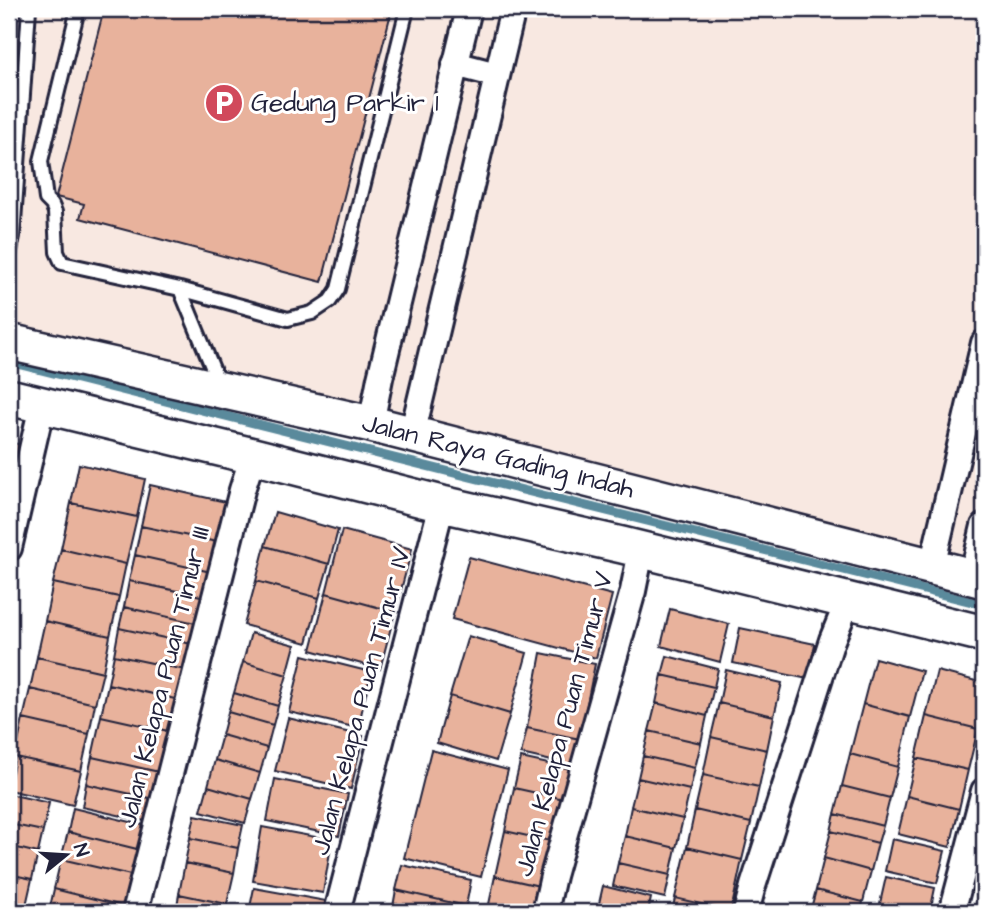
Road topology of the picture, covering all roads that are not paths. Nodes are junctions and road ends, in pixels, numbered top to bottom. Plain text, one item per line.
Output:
1 (29, 9) edge
2 (78, 9) edge
3 (407, 9) edge
4 (469, 9) edge
5 (513, 9) edge
6 (455, 64) junction
7 (497, 75) junction
8 (9, 256) edge
9 (180, 289) junction
10 (9, 342) edge
11 (984, 344) edge
12 (222, 390) junction
13 (9, 397) edge
14 (43, 406) junction
15 (371, 424) junction
16 (412, 435) junction
17 (253, 456) junction
18 (442, 504) junction
19 (984, 526) edge
20 (9, 548) edge
21 (641, 551) junction
22 (932, 566) junction
23 (978, 579) edge
24 (848, 601) junction
25 (984, 634) edge
26 (984, 791) edge
27 (135, 912) edge
28 (337, 912) edge
29 (545, 912) edge
30 (746, 912) edge
31 (952, 912) edge

1 - 8 lane
2 - 9 lane
3 - 9 lane
4 - 6 street
5 - 7 street
6 - 7 street
6 - 15 street
7 - 16 street
9 - 12 lane
10 - 12 street, Jalan Raya Gading Indah
11 - 22 street
12 - 15 street, Jalan Raya Gading Indah
13 - 14 street
14 - 17 street
14 - 20 street
15 - 16 street, Jalan Raya Gading Indah
16 - 22 street, Jalan Raya Gading Indah
17 - 18 street
17 - 27 street, Jalan Kelapa Puan Timur III
18 - 21 street
18 - 28 street, Jalan Kelapa Puan Timur IV
19 - 23 street
21 - 24 street
21 - 29 street, Jalan Kelapa Puan Timur V
22 - 23 street, Jalan Raya Gading Indah
24 - 25 street
24 - 30 street
26 - 31 street

